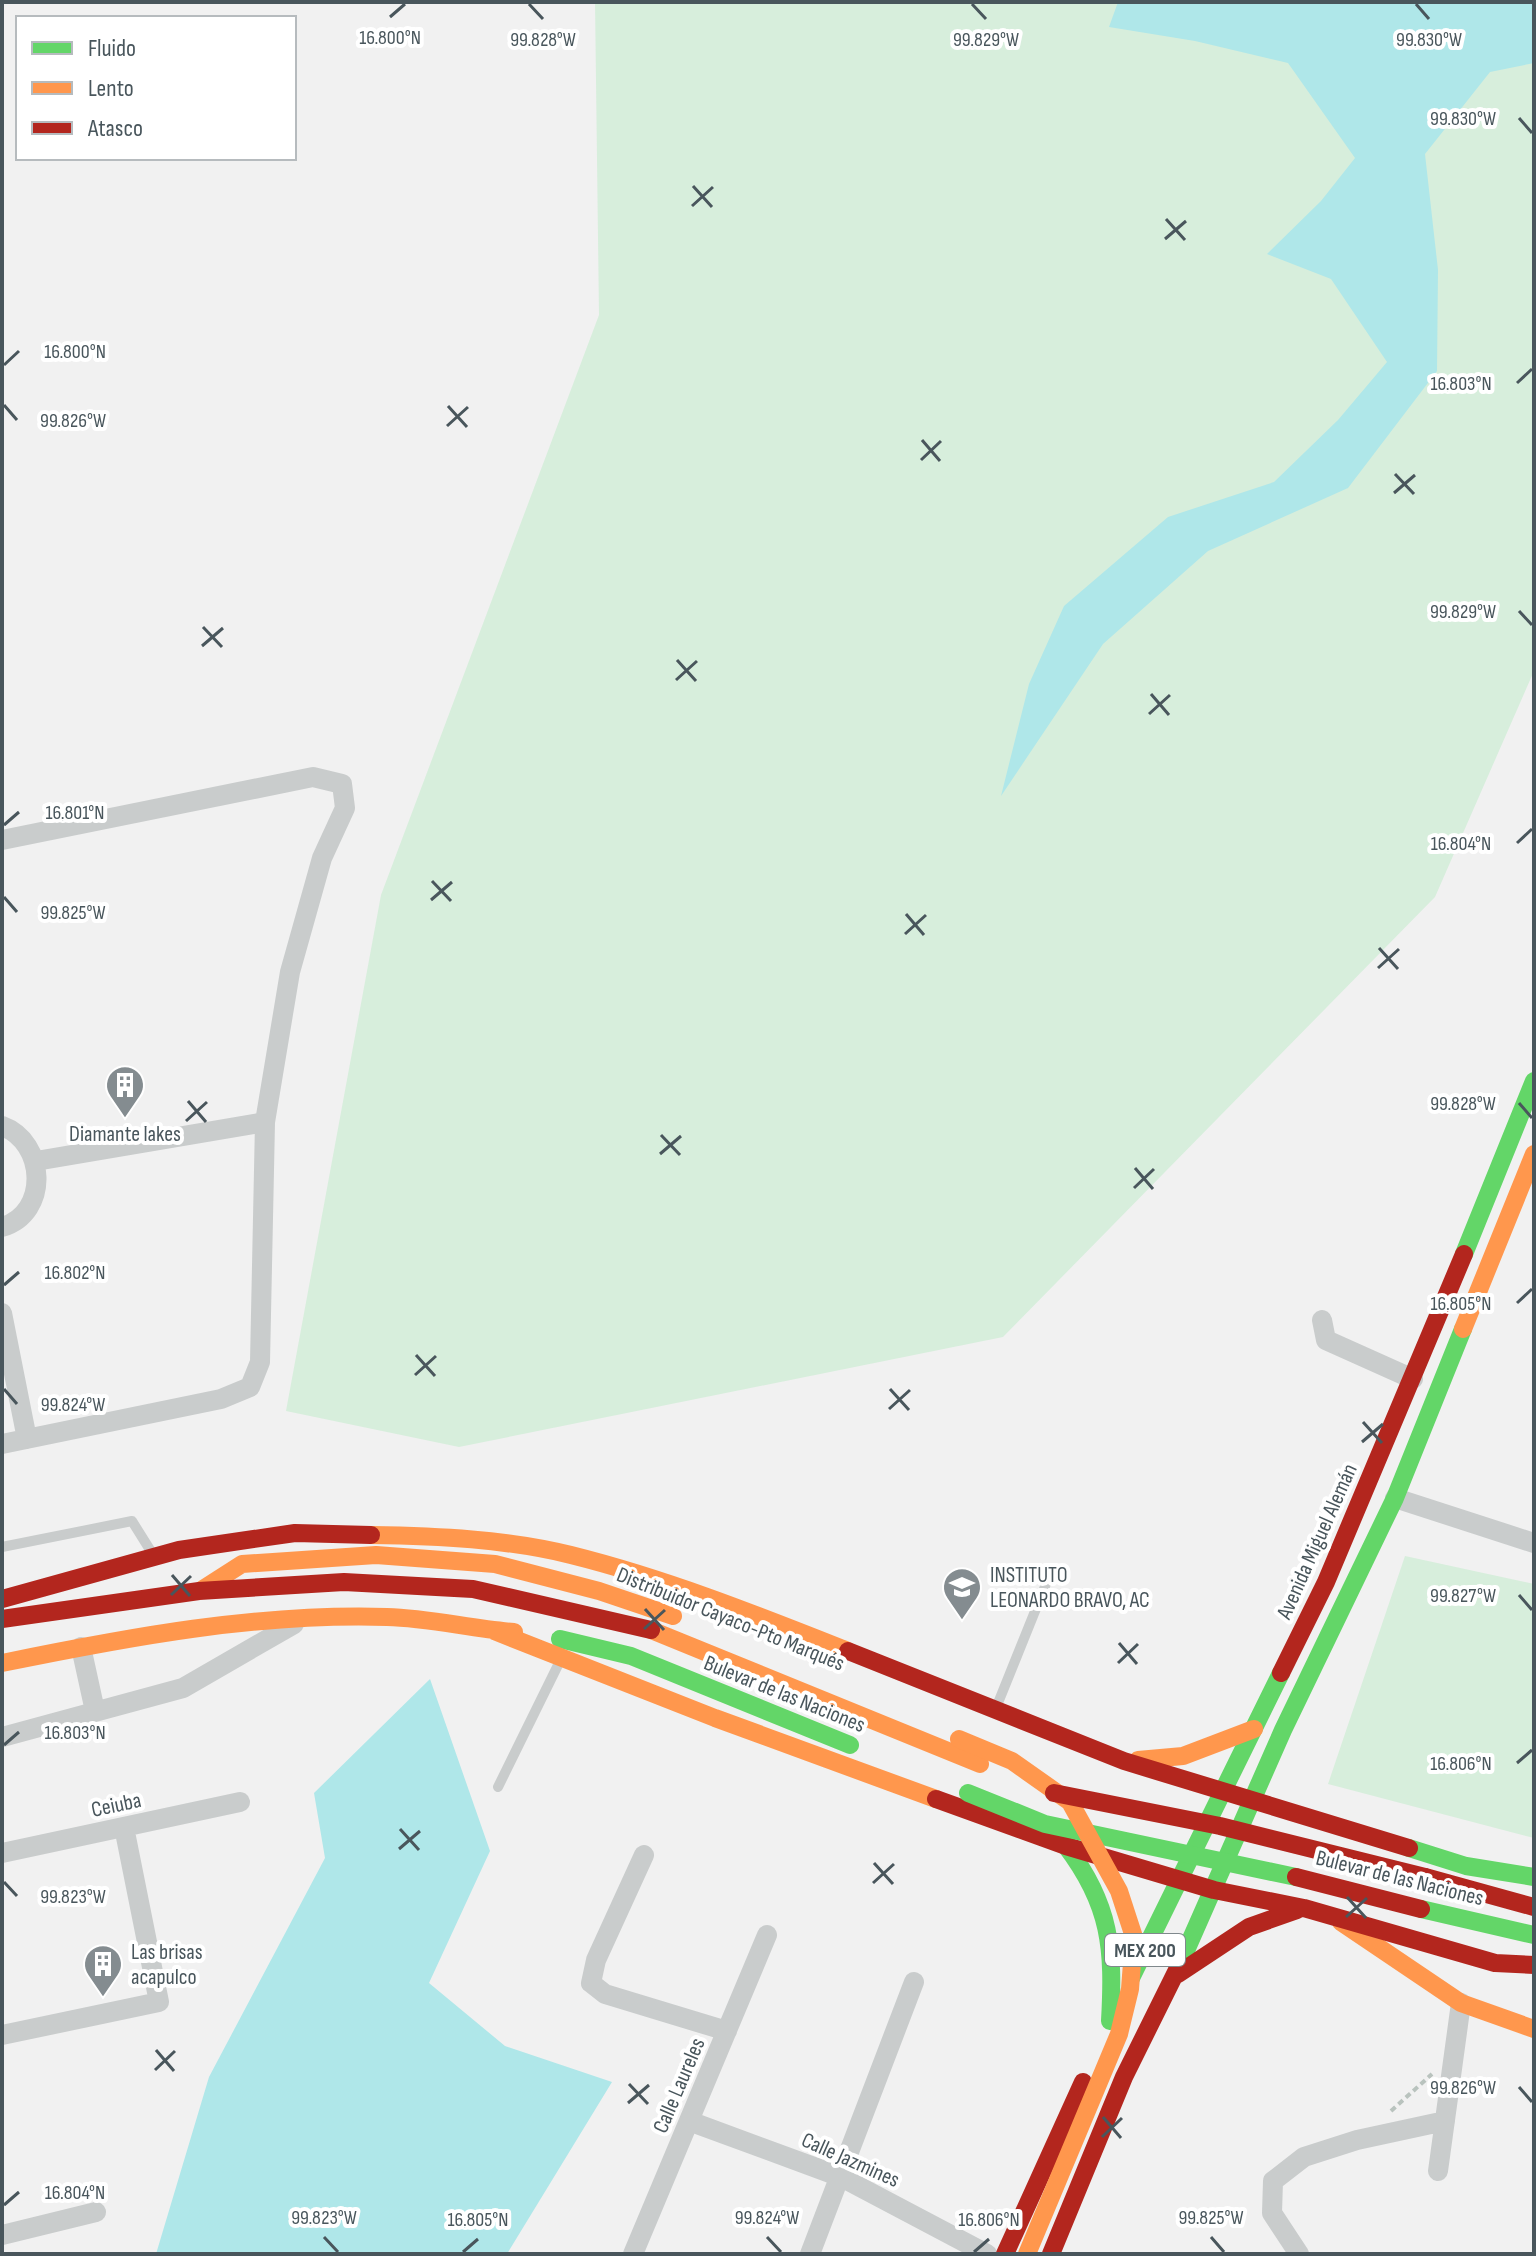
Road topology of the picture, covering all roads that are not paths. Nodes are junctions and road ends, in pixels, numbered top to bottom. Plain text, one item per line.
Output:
1 (2, 840) edge
2 (1534, 1081) edge
3 (265, 1122) junction
4 (2, 1126) edge
5 (1534, 1154) edge
6 (36, 1161) junction
7 (2, 1227) edge
8 (2, 1313) edge
9 (1322, 1320) dead end
10 (1413, 1379) junction
11 (27, 1439) junction
12 (2, 1444) edge
13 (1395, 1498) junction
14 (1534, 1543) edge
15 (2, 1547) edge
16 (154, 1557) junction
17 (1052, 1569) dead end
18 (199, 1591) junction
19 (2, 1599) edge
20 (305, 1617) junction
21 (2, 1619) edge
22 (697, 1627) dead end
23 (494, 1631) junction
24 (81, 1647) junction
25 (755, 1652) dead end
26 (562, 1658) junction
27 (2, 1663) edge
28 (995, 1709) junction
29 (95, 1711) junction
30 (1254, 1729) junction
31 (1283, 1730) junction
32 (2, 1737) edge
33 (865, 1751) dead end
34 (1124, 1761) junction
35 (909, 1769) dead end
36 (498, 1787) dead end
37 (1223, 1793) junction
38 (1252, 1801) junction
39 (240, 1802) dead end
40 (124, 1827) junction
41 (1338, 1827) junction
42 (1066, 1846) junction
43 (2, 1853) edge
44 (644, 1855) dead end
45 (1534, 1877) edge
46 (1180, 1879) junction
47 (1214, 1890) junction
48 (1534, 1907) edge
49 (1304, 1908) junction
50 (1332, 1916) junction
51 (767, 1935) dead end
52 (1534, 1935) edge
53 (1534, 1965) edge
54 (1175, 1976) junction
55 (914, 1982) dead end
56 (1461, 2003) junction
57 (1110, 2021) junction
58 (1534, 2029) edge
59 (727, 2031) junction
60 (2, 2035) edge
61 (689, 2121) junction
62 (1445, 2121) junction
63 (1438, 2171) dead end
64 (841, 2177) junction
65 (96, 2212) dead end
66 (3, 2228) edge
67 (633, 2254) edge
68 (810, 2254) edge
69 (987, 2254) edge
70 (1005, 2254) edge
71 (1027, 2254) edge
72 (1051, 2254) edge
73 (1299, 2254) edge

1 - 3 street
2 - 10 main road, Avenida Miguel Alemán
3 - 6 street
3 - 11 street
4 - 6 street
5 - 13 main road
6 - 7 street
8 - 11 street
9 - 10 street
10 - 30 main road, Avenida Miguel Alemán
11 - 12 street
13 - 14 street
13 - 31 main road
15 - 16 lane
16 - 19 main road
16 - 28 main road
17 - 28 lane
18 - 21 main road, Bulevar de las Naciones
18 - 22 main road, Distribuidor Cayaco-Pto Marqués
18 - 48 main road, Bulevar de las Naciones, bridge
20 - 23 main road, Bulevar de las Naciones
20 - 24 main road, Bulevar de las Naciones
20 - 29 street
23 - 26 main road
23 - 33 main road, Bulevar de las Naciones
24 - 27 main road, Bulevar de las Naciones
24 - 29 street
25 - 71 main road, Distribuidor Cayaco-Pto Marqués, bridge
26 - 36 lane
26 - 42 main road
28 - 34 main road
29 - 32 street
30 - 34 main road
30 - 37 main road, Avenida Miguel Alemán
31 - 38 main road
31 - 41 main road
34 - 37 main road
35 - 52 main road, Bulevar de las Naciones, bridge
37 - 38 main road
37 - 46 main road, Avenida Miguel Alemán
38 - 41 main road
38 - 47 main road
39 - 40 street, Ceiuba
40 - 43 street, Ceiuba
40 - 60 street
41 - 45 main road
42 - 46 main road
42 - 57 main road
44 - 59 street
46 - 47 main road
46 - 57 main road, MEX 200
47 - 49 main road
47 - 54 main road, MEX 200
49 - 50 main road
49 - 54 main road
50 - 53 main road
50 - 56 main road
51 - 59 street, Calle Laureles
54 - 72 main road, MEX 200
55 - 64 street
56 - 58 main road
56 - 62 street
57 - 70 main road, MEX 200
59 - 61 street, Calle Laureles
61 - 64 street, Calle Jazmines
61 - 67 street, Calle Laureles
62 - 63 street
62 - 73 street
64 - 68 street
64 - 69 street, Calle Jazmines
65 - 66 street

